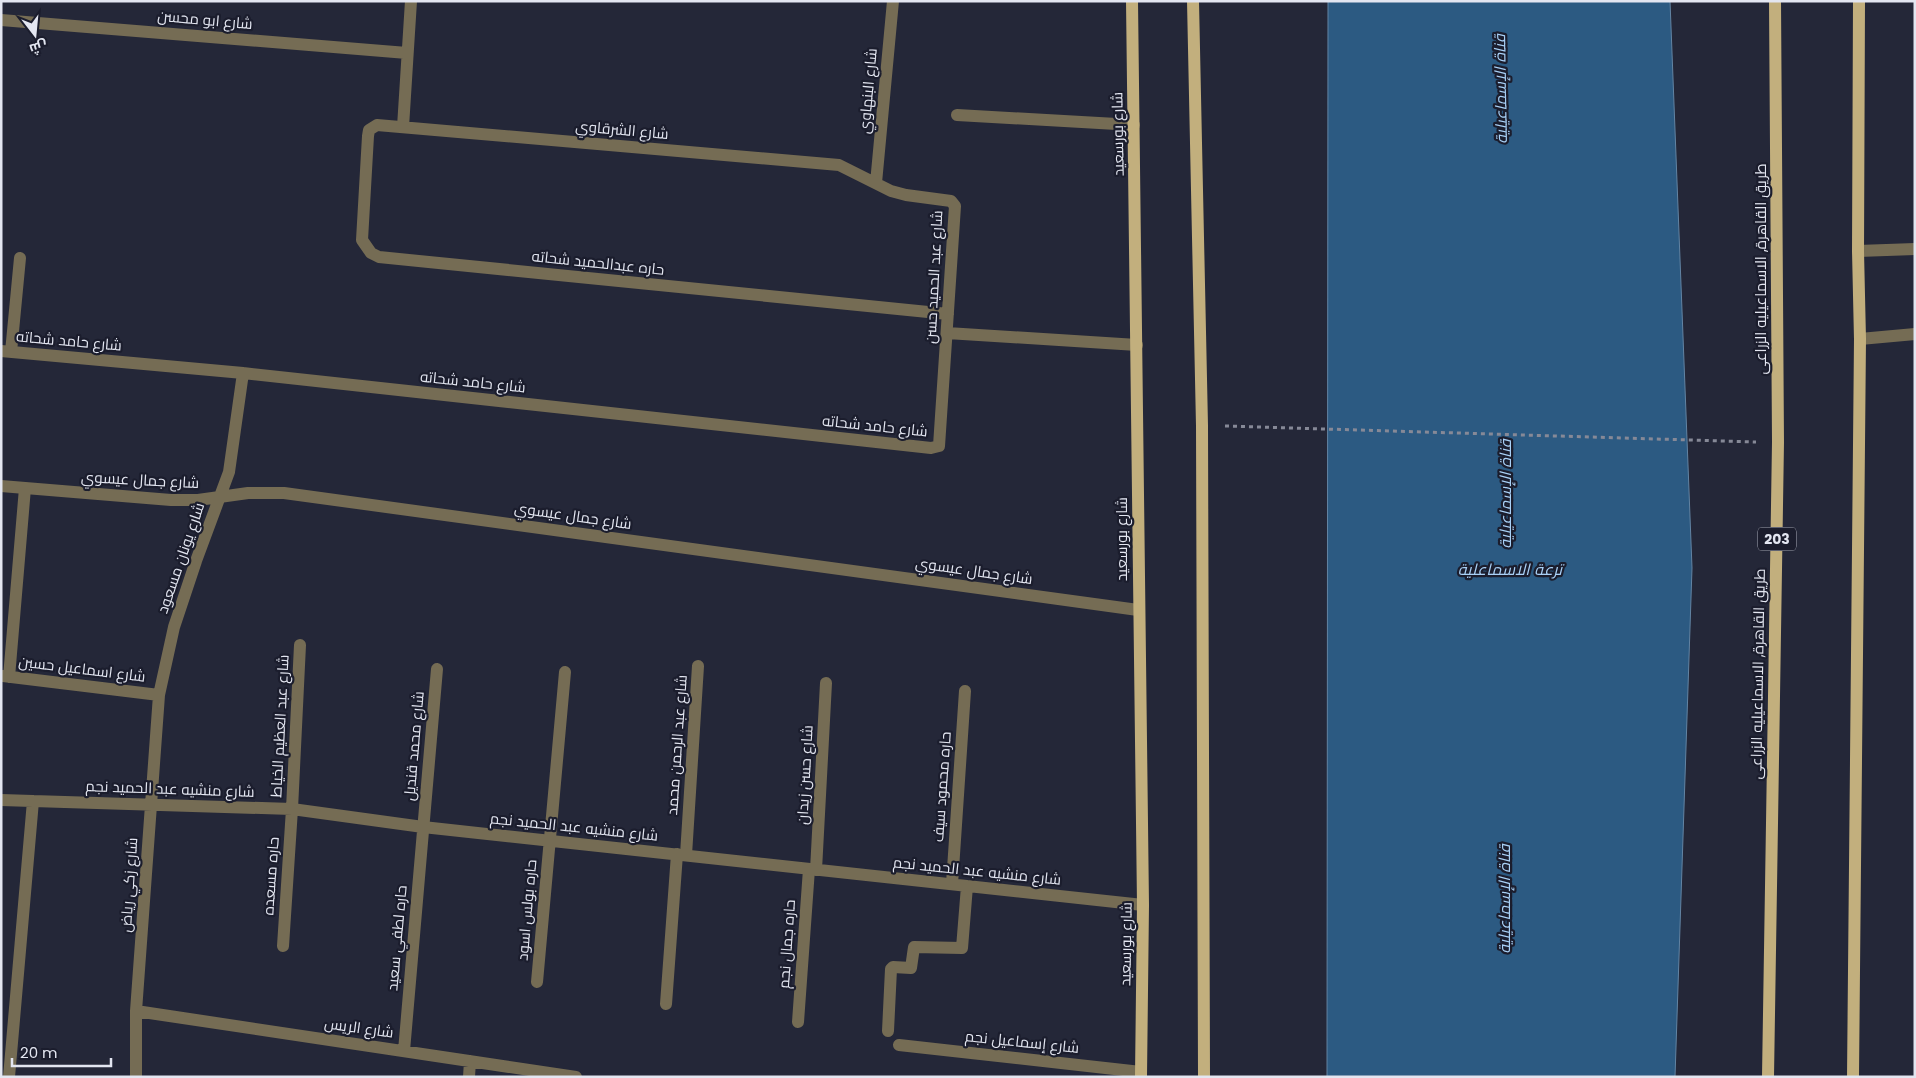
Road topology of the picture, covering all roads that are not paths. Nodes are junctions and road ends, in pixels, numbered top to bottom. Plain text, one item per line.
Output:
1 (411, 1) edge
2 (893, 1) edge
3 (1132, 1) edge
4 (1193, 1) edge
5 (1776, 1) edge
6 (1859, 1) edge
7 (1, 20) edge
8 (407, 53) junction
9 (957, 115) dead end
10 (1134, 125) junction
11 (403, 127) junction
12 (369, 130) joint
13 (839, 165) joint
14 (876, 183) junction
15 (1915, 249) edge
16 (1858, 251) junction
17 (20, 258) dead end
18 (948, 314) junction
19 (947, 333) junction
20 (1915, 334) edge
21 (1860, 339) junction
22 (1137, 345) junction
23 (6, 352) edge
24 (243, 373) junction
25 (940, 446) joint
26 (1, 486) edge
27 (25, 488) junction
28 (219, 498) junction
29 (1138, 610) junction
30 (300, 645) dead end
31 (698, 666) dead end
32 (437, 669) dead end
33 (565, 672) dead end
34 (5, 676) edge
35 (826, 683) dead end
36 (964, 691) dead end
37 (159, 695) junction
38 (1, 800) edge
39 (33, 801) junction
40 (152, 805) junction
41 (292, 809) junction
42 (423, 827) junction
43 (548, 840) junction
44 (682, 855) junction
45 (812, 869) junction
46 (952, 884) junction
47 (967, 886) junction
48 (1143, 905) junction
49 (282, 946) dead end
50 (537, 982) dead end
51 (666, 1004) dead end
52 (136, 1011) junction
53 (798, 1022) dead end
54 (888, 1030) dead end
55 (899, 1045) dead end
56 (404, 1051) junction
57 (470, 1061) junction
58 (1141, 1074) edge
59 (9, 1077) edge
60 (136, 1077) edge
61 (469, 1077) edge
62 (576, 1077) edge
63 (1204, 1077) edge
64 (1768, 1077) edge
65 (1853, 1077) edge

1 - 8 street
2 - 14 street, شارع البنهاوي
3 - 10 main road, شارع بورسعيد
4 - 63 main road
5 - 64 main road, طريق القاهرة, الاسماعيليه الزراعى / 203
6 - 16 main road
7 - 8 street, شارع ابو محسن
8 - 11 street
9 - 10 street
10 - 22 main road, شارع بورسعيد
11 - 12 street, شارع الشرقاوي
11 - 13 street, شارع الشرقاوي
12 - 18 street, حاره عبدالحميد شحاته
13 - 14 street, شارع عبد الحميد حسن
14 - 18 street, شارع عبد الحميد حسن
15 - 16 street
16 - 21 main road
17 - 23 street
18 - 19 street, شارع عبد الحميد حسن
19 - 22 street
19 - 25 street, شارع عبد الحميد حسن
20 - 21 street
21 - 65 main road
22 - 29 main road, شارع بورسعيد
23 - 24 street, شارع حامد شحاته
24 - 25 street, شارع حامد شحاته
24 - 28 street, شارع يونان مسعود
26 - 27 street, شارع جمال عيسوي
27 - 28 street, شارع جمال عيسوي
27 - 34 street
28 - 29 street, شارع جمال عيسوي
28 - 37 street, شارع يونان مسعود
29 - 48 main road, شارع بورسعيد
30 - 41 street, شارع عبد العظيم الخياط
31 - 44 street, شارع عبد الرحمن محمد
32 - 42 street, شارع محمد قنديل
33 - 43 street, حاره بولس اسود
34 - 37 street, شارع اسماعيل حسين
35 - 45 street, شارع حسن زيدان
36 - 46 street, حاره محمود سيف
37 - 40 street, شارع زكي رياض
38 - 39 street, شارع منشيه عبد الحميد نجم
39 - 40 street, شارع منشيه عبد الحميد نجم
39 - 59 street
40 - 41 street, شارع منشيه عبد الحميد نجم
40 - 52 street, شارع زكي رياض
41 - 42 street, شارع منشيه عبد الحميد نجم
41 - 49 street, حاره مسعده
42 - 43 street, شارع منشيه عبد الحميد نجم
42 - 56 street, حاره لطفي سعيد
43 - 44 street, شارع منشيه عبد الحميد نجم
43 - 50 street, حاره بولس اسود
44 - 45 street, شارع منشيه عبد الحميد نجم
44 - 51 street, شارع عبد الرحمن محمد
45 - 46 street, شارع منشيه عبد الحميد نجم
45 - 53 street, حاره جمال نجم
46 - 47 street, شارع منشيه عبد الحميد نجم
47 - 48 street, شارع منشيه عبد الحميد نجم
47 - 54 street
48 - 58 main road, شارع بورسعيد
52 - 56 street, شارع الريس
52 - 60 street, شارع زكي رياض
55 - 58 street, شارع إسماعيل نجم
56 - 57 street, شارع الريس
57 - 61 street
57 - 62 street, شارع الريس

